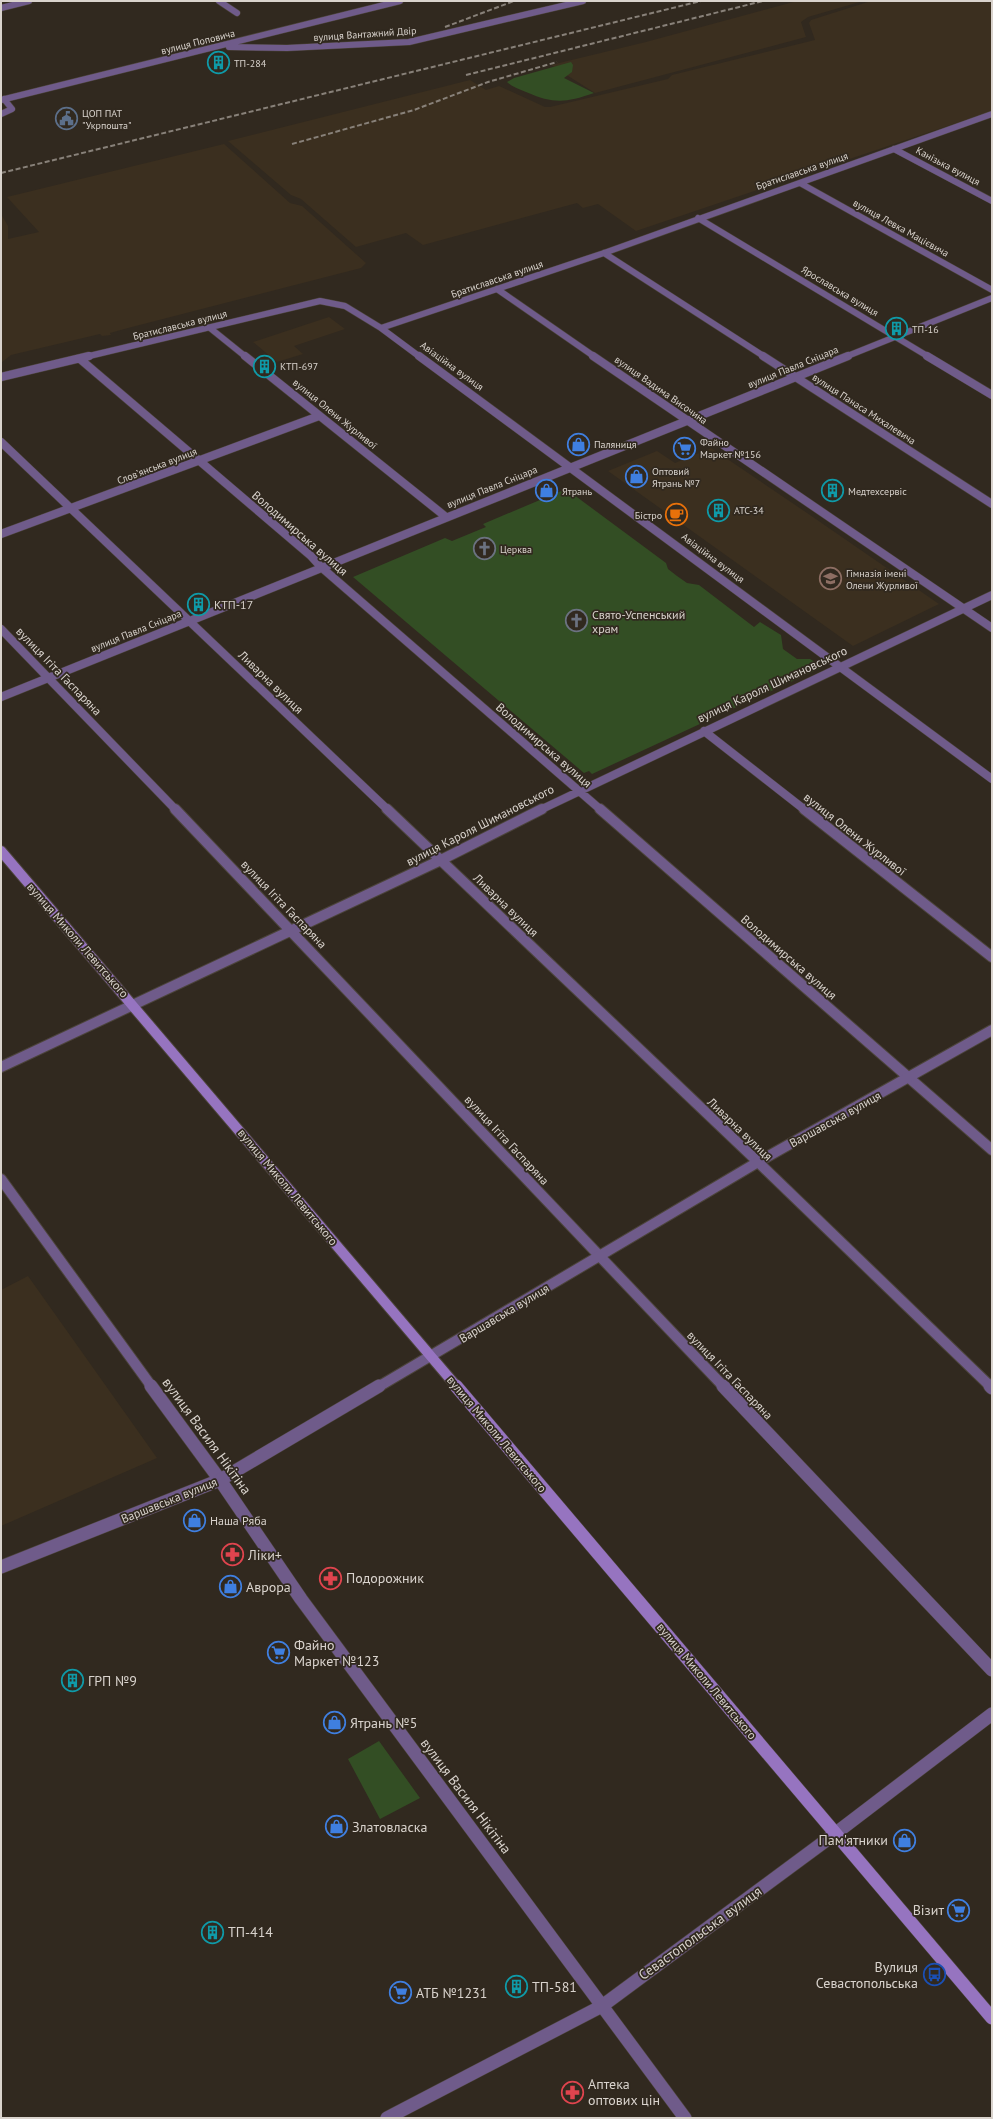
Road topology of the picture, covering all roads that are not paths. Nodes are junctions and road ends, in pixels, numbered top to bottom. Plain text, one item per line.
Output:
1 (29, 1) edge
2 (219, 1) edge
3 (400, 1) edge
4 (583, 1) edge
5 (1, 8) edge
6 (237, 13) dead end
7 (215, 47) junction
8 (2, 100) edge
9 (1, 114) edge
10 (992, 114) edge
11 (982, 118) junction
12 (992, 123) edge
13 (894, 149) junction
14 (800, 183) junction
15 (992, 201) edge
16 (698, 218) junction
17 (604, 253) junction
18 (497, 289) junction
19 (992, 290) edge
20 (992, 298) edge
21 (210, 328) junction
22 (381, 328) junction
23 (895, 336) junction
24 (80, 359) junction
25 (1, 377) edge
26 (796, 377) junction
27 (992, 395) edge
28 (319, 416) junction
29 (687, 420) junction
30 (1, 442) edge
31 (199, 461) junction
32 (570, 466) junction
33 (992, 504) edge
34 (71, 510) junction
35 (446, 517) junction
36 (1, 534) edge
37 (321, 568) junction
38 (992, 595) edge
39 (963, 608) junction
40 (189, 620) junction
41 (992, 628) edge
42 (1, 629) edge
43 (840, 667) junction
44 (47, 679) junction
45 (1, 697) edge
46 (704, 731) junction
47 (992, 779) edge
48 (578, 790) junction
49 (1, 852) edge
50 (441, 860) junction
51 (292, 931) junction
52 (992, 957) edge
53 (132, 1004) junction
54 (992, 1030) edge
55 (1, 1067) edge
56 (909, 1077) junction
57 (992, 1150) edge
58 (758, 1162) junction
59 (1, 1179) edge
60 (599, 1256) junction
61 (431, 1356) junction
62 (992, 1388) edge
63 (220, 1480) junction
64 (1, 1567) edge
65 (992, 1670) edge
66 (992, 1714) edge
67 (836, 1833) junction
68 (602, 2006) junction
69 (992, 2018) edge
70 (387, 2118) edge
71 (685, 2118) edge

1 - 5 street
2 - 6 street
3 - 7 street, вулиця Поповича
4 - 7 street, вулиця Вантажний Двір
7 - 8 street, вулиця Поповича
8 - 9 street
10 - 11 street, Братиславська вулиця
11 - 12 street
11 - 13 street, Братиславська вулиця
13 - 14 street, Братиславська вулиця
13 - 15 street, Канізька вулиця
14 - 16 street, Братиславська вулиця
14 - 19 street, вулиця Левка Мацієвича
16 - 17 street, Братиславська вулиця
16 - 23 street, Ярославська вулиця
17 - 18 street, Братиславська вулиця
17 - 26 street, вулиця Панаса Михалевича
18 - 22 street, Братиславська вулиця
18 - 29 street, вулиця Вадима Височина
20 - 23 street, вулиця Павла Сніцара
21 - 22 street, Братиславська вулиця
21 - 24 street, Братиславська вулиця
21 - 28 street, вулиця Олени Журливої
22 - 32 street, Авіаційна вулиця
23 - 26 street, вулиця Павла Сніцара
23 - 27 street, Ярославська вулиця
24 - 25 street, Братиславська вулиця
24 - 31 street, Володимирська вулиця
26 - 29 street, вулиця Павла Сніцара
26 - 33 street, вулиця Панаса Михалевича
28 - 31 street, Словʼянська вулиця
28 - 35 street, вулиця Олени Журливої
29 - 32 street, вулиця Павла Сніцара
29 - 39 street, вулиця Вадима Височина
30 - 34 street, Ливарна вулиця
31 - 34 street, Словʼянська вулиця
31 - 37 street, Володимирська вулиця
32 - 35 street, вулиця Павла Сніцара
32 - 43 street, Авіаційна вулиця
34 - 36 street, Словʼянська вулиця
34 - 40 street, Ливарна вулиця
35 - 37 street, вулиця Павла Сніцара
37 - 40 street, вулиця Павла Сніцара
37 - 48 street, Володимирська вулиця
38 - 39 street, вулиця Кароля Шимановського
39 - 41 street, вулиця Вадима Височина
39 - 43 street, вулиця Кароля Шимановського
40 - 44 street, вулиця Павла Сніцара
40 - 50 street, Ливарна вулиця
42 - 44 street, вулиця Ігіта Гаспаряна
43 - 46 street, вулиця Кароля Шимановського
43 - 47 street, Авіаційна вулиця
44 - 45 street, вулиця Павла Сніцара
44 - 51 street, вулиця Ігіта Гаспаряна
46 - 48 street, вулиця Кароля Шимановського
46 - 52 street, вулиця Олени Журливої
48 - 50 street, вулиця Кароля Шимановського
48 - 56 street, Володимирська вулиця
49 - 53 main road, вулиця Миколи Левитського
50 - 51 street, вулиця Кароля Шимановського
50 - 58 street, Ливарна вулиця
51 - 53 street, вулиця Кароля Шимановського
51 - 60 street, вулиця Ігіта Гаспаряна
53 - 55 street, вулиця Кароля Шимановського
53 - 61 main road, вулиця Миколи Левитського
54 - 56 street, Варшавська вулиця
56 - 57 street, Володимирська вулиця
56 - 58 street, Варшавська вулиця
58 - 60 street, Варшавська вулиця
58 - 62 street, Ливарна вулиця
59 - 63 street, вулиця Василя Нікітіна
60 - 61 street, Варшавська вулиця
60 - 65 street, вулиця Ігіта Гаспаряна
61 - 63 street, Варшавська вулиця
61 - 67 main road, вулиця Миколи Левитського
63 - 64 street, Варшавська вулиця
63 - 68 street, вулиця Василя Нікітіна
66 - 67 street, Севастопольська вулиця
67 - 68 street, Севастопольська вулиця
67 - 69 main road, вулиця Миколи Левитського
68 - 70 street, Севастопольська вулиця
68 - 71 street, вулиця Василя Нікітіна

